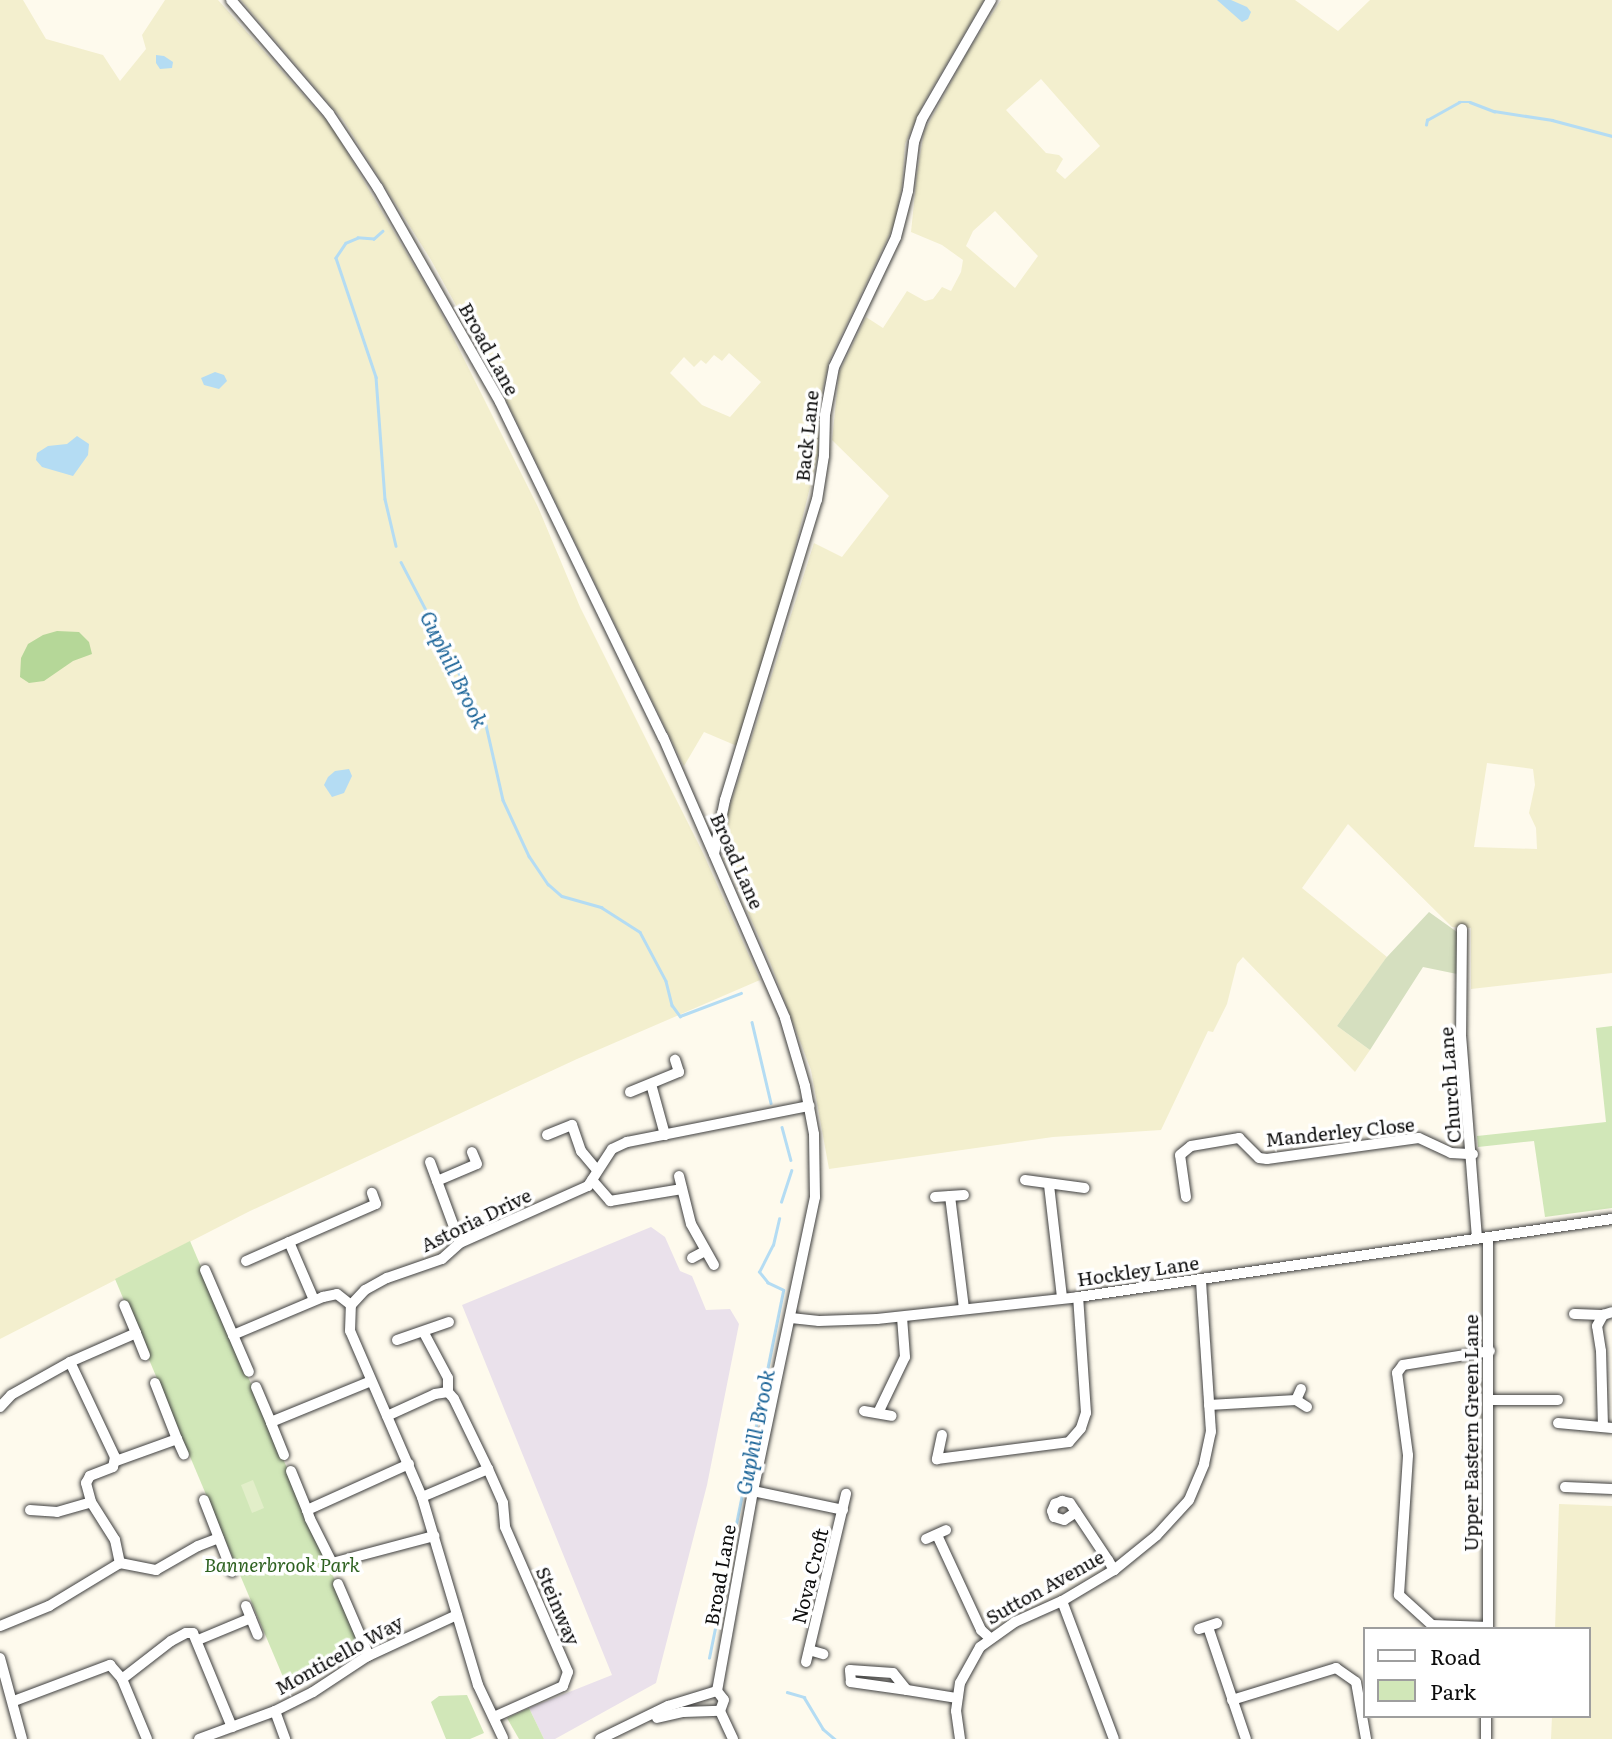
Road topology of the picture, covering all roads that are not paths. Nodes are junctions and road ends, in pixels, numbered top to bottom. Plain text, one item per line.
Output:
1 (231, 0) edge
2 (991, 0) edge
3 (715, 854) junction
4 (1462, 929) dead end
5 (675, 1060) dead end
6 (651, 1084) junction
7 (630, 1092) dead end
8 (809, 1106) junction
9 (547, 1135) dead end
10 (665, 1135) junction
11 (472, 1152) dead end
12 (1473, 1154) junction
13 (430, 1162) dead end
14 (594, 1175) junction
15 (679, 1176) dead end
16 (1026, 1180) dead end
17 (437, 1181) junction
18 (1049, 1185) junction
19 (1084, 1188) dead end
20 (682, 1189) junction
21 (372, 1192) dead end
22 (964, 1195) dead end
23 (950, 1196) junction
24 (935, 1197) dead end
25 (1186, 1197) dead end
26 (376, 1204) junction
27 (382, 1215) dead end
28 (1612, 1219) edge
29 (1483, 1238) junction
30 (289, 1242) junction
31 (460, 1243) junction
32 (705, 1251) junction
33 (692, 1258) dead end
34 (246, 1261) dead end
35 (714, 1265) dead end
36 (205, 1270) dead end
37 (1201, 1280) junction
38 (1078, 1297) junction
39 (1062, 1298) junction
40 (314, 1300) junction
41 (124, 1305) dead end
42 (351, 1305) junction
43 (964, 1309) junction
44 (1574, 1314) dead end
45 (1608, 1314) edge
46 (902, 1317) junction
47 (791, 1318) junction
48 (449, 1322) dead end
49 (136, 1333) junction
50 (424, 1333) junction
51 (233, 1335) junction
52 (397, 1340) dead end
53 (1490, 1351) junction
54 (145, 1355) dead end
55 (70, 1362) junction
56 (249, 1372) dead end
57 (371, 1381) junction
58 (155, 1383) dead end
59 (256, 1387) dead end
60 (448, 1392) junction
61 (1490, 1400) junction
62 (1558, 1400) dead end
63 (1209, 1405) junction
64 (0, 1407) edge
65 (1307, 1407) dead end
66 (864, 1411) dead end
67 (878, 1413) junction
68 (387, 1416) junction
69 (892, 1416) dead end
70 (271, 1422) junction
71 (1558, 1423) dead end
72 (1608, 1428) edge
73 (942, 1435) dead end
74 (177, 1438) junction
75 (184, 1455) dead end
76 (284, 1455) dead end
77 (116, 1461) junction
78 (409, 1464) junction
79 (488, 1469) junction
80 (291, 1471) dead end
81 (1565, 1487) dead end
82 (1612, 1489) edge
83 (753, 1491) junction
84 (846, 1493) dead end
85 (422, 1497) junction
86 (204, 1500) dead end
87 (91, 1502) junction
88 (30, 1510) dead end
89 (307, 1510) junction
90 (843, 1510) junction
91 (1076, 1512) dead end
92 (936, 1535) dead end
93 (434, 1536) junction
94 (219, 1538) junction
95 (120, 1563) junction
96 (1114, 1570) junction
97 (232, 1572) dead end
98 (338, 1584) dead end
99 (1062, 1601) junction
100 (246, 1606) dead end
101 (457, 1615) junction
102 (251, 1618) junction
103 (0, 1626) edge
104 (1208, 1626) dead end
105 (1469, 1627) edge
106 (1488, 1627) edge
107 (258, 1635) dead end
108 (990, 1638) junction
109 (198, 1640) junction
110 (823, 1654) dead end
111 (369, 1656) junction
112 (0, 1658) edge
113 (122, 1679) junction
114 (907, 1690) junction
115 (717, 1691) junction
116 (703, 1695) junction
117 (957, 1698) junction
118 (1232, 1700) junction
119 (14, 1702) junction
120 (275, 1711) junction
121 (715, 1712) junction
122 (494, 1717) junction
123 (1486, 1718) edge
124 (232, 1727) junction
125 (22, 1739) edge
126 (148, 1739) edge
127 (199, 1739) edge
128 (285, 1739) edge
129 (503, 1739) edge
130 (600, 1739) edge
131 (617, 1739) edge
132 (733, 1739) edge
133 (960, 1739) edge
134 (1114, 1739) edge
135 (1246, 1739) edge
136 (1366, 1739) edge
137 (1486, 1739) edge

1 - 3 street, Broad Lane
2 - 3 street, Back Lane
3 - 8 street, Broad Lane
4 - 12 street, Church Lane
5 - 6 street
6 - 7 street
6 - 10 street
8 - 10 street, Astoria Drive
8 - 47 street, Broad Lane
9 - 14 street
10 - 14 street, Astoria Drive
11 - 17 street
12 - 25 street, Manderley Close
12 - 29 street, Church Lane
13 - 17 street
14 - 20 street
14 - 31 street, Astoria Drive
15 - 20 street
16 - 18 street
17 - 31 street
18 - 19 street
18 - 39 street
20 - 32 street
21 - 26 street
22 - 23 street
23 - 24 street
23 - 43 street
26 - 27 street
26 - 30 street
28 - 29 street, Hockley Lane
29 - 37 street, Hockley Lane
29 - 53 street, Upper Eastern Green Lane
30 - 34 street
30 - 40 street
31 - 42 street, Astoria Drive
32 - 33 street
32 - 35 street
36 - 51 street
37 - 38 street, Hockley Lane
37 - 63 street, Sutton Avenue
38 - 39 street, Hockley Lane
38 - 73 street
39 - 43 street, Hockley Lane
40 - 42 street
40 - 51 street
41 - 49 street
42 - 57 street
43 - 46 street, Hockley Lane
44 - 45 street
45 - 72 street
46 - 47 street, Hockley Lane
46 - 67 street
47 - 83 street, Broad Lane
48 - 50 street
49 - 54 street
49 - 55 street
50 - 52 street
50 - 60 street, Steinway
51 - 56 street
53 - 61 street, Upper Eastern Green Lane
53 - 105 street
55 - 64 street
55 - 77 street
57 - 68 street
57 - 70 street
58 - 74 street
59 - 70 street
60 - 68 street
60 - 79 street, Steinway
61 - 62 street
61 - 106 street, Upper Eastern Green Lane
63 - 65 street
63 - 96 street, Sutton Avenue
66 - 67 street
67 - 69 street
68 - 78 street
70 - 76 street
71 - 72 street
74 - 75 street
74 - 77 street
77 - 87 street
78 - 85 street
78 - 89 street
79 - 85 street
79 - 122 street, Steinway
80 - 89 street
81 - 82 street
83 - 90 street, Nova Croft
83 - 115 street, Broad Lane
84 - 90 street, Nova Croft
85 - 93 street
86 - 94 street
87 - 88 street
87 - 95 street
89 - 93 street
90 - 110 street, Nova Croft
91 - 96 street
92 - 108 street
93 - 101 street
94 - 95 street
94 - 97 street
95 - 103 street
96 - 99 street, Sutton Avenue
98 - 111 street
99 - 108 street, Sutton Avenue
99 - 134 street
100 - 102 street
101 - 111 street, Monticello Way
101 - 122 street
102 - 107 street
102 - 109 street
104 - 118 street
108 - 117 street, Sutton Avenue
109 - 113 street
109 - 124 street
111 - 120 street, Monticello Way
112 - 119 street
113 - 119 street
113 - 126 street
114 - 114 street
114 - 117 street
115 - 116 street
115 - 121 street
116 - 121 street
116 - 130 street
117 - 133 street, Sutton Avenue
118 - 135 street
118 - 136 street
119 - 125 street
120 - 124 street, Monticello Way
120 - 128 street
121 - 131 street
121 - 132 street
122 - 129 street
123 - 137 street
124 - 127 street, Monticello Way

